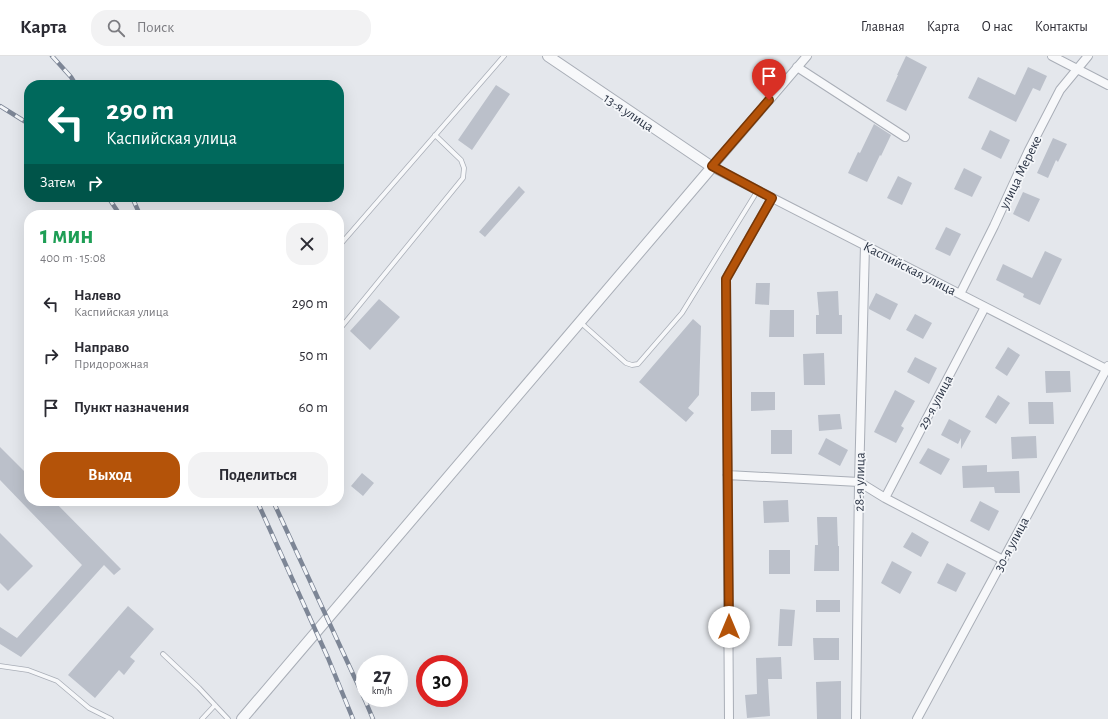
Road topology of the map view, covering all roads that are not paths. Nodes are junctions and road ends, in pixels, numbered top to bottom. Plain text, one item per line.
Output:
1 (504, 56) edge
2 (548, 56) edge
3 (807, 56) edge
4 (1052, 56) edge
5 (1088, 56) edge
6 (797, 67) junction
7 (1077, 69) junction
8 (1108, 85) edge
9 (435, 135) junction
10 (905, 137) dead end
11 (712, 166) junction
12 (758, 190) junction
13 (772, 198) junction
14 (344, 240) edge
15 (865, 245) junction
16 (960, 294) junction
17 (985, 307) junction
18 (580, 322) junction
19 (344, 324) edge
20 (1107, 368) edge
21 (728, 475) junction
22 (859, 482) junction
23 (885, 498) junction
24 (1003, 560) junction
25 (163, 654) dead end
26 (0, 666) edge
27 (215, 705) junction
28 (111, 719) edge
29 (202, 719) edge
30 (228, 719) edge
31 (242, 719) edge
32 (729, 719) edge
33 (856, 719) edge
34 (917, 719) edge

1 - 9 lane
2 - 11 street, 13-я улица
3 - 6 street
4 - 7 street
5 - 7 street, улица Мереке
6 - 10 street
6 - 11 street
7 - 8 street
7 - 16 street, улица Мереке
9 - 14 lane
9 - 19 lane
11 - 12 street, Каспийская улица
11 - 18 street
12 - 13 street, Каспийская улица
12 - 18 lane
13 - 15 street, Каспийская улица
13 - 21 street
15 - 16 street, Каспийская улица
15 - 22 street, 28-я улица
16 - 17 street, Каспийская улица
17 - 20 street, Каспийская улица
17 - 23 street, 29-я улица
18 - 31 street
20 - 24 street, 30-я улица
21 - 22 street
21 - 32 street
22 - 23 street
22 - 33 street, 28-я улица
23 - 24 street
24 - 34 street, 30-я улица
25 - 27 lane
26 - 28 lane
27 - 29 lane
27 - 30 lane

